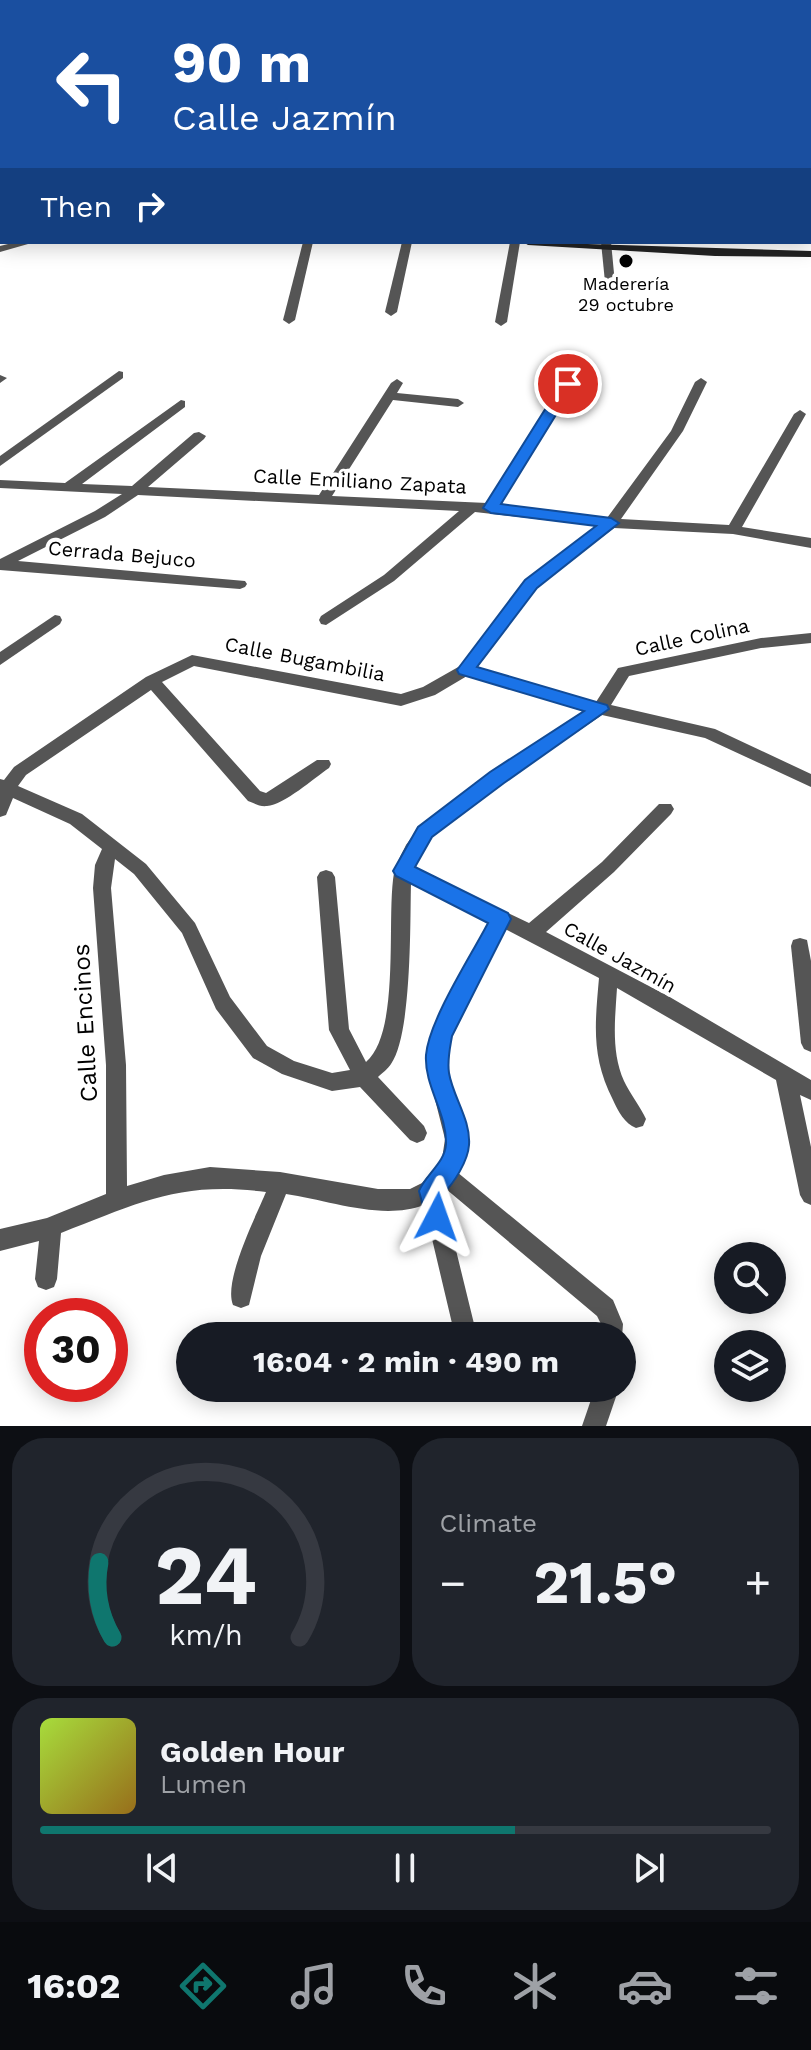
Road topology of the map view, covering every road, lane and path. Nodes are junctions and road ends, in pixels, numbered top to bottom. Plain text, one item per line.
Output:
1 (21, 244) edge
2 (308, 244) edge
3 (407, 244) edge
4 (515, 244) edge
5 (580, 244) edge
6 (606, 245) edge
7 (714, 248) edge
8 (0, 249) edge
9 (811, 254) edge
10 (612, 292) dead end
11 (391, 312) dead end
12 (289, 320) dead end
13 (501, 322) dead end
14 (119, 375) dead end
15 (701, 382) dead end
16 (568, 384) dead end
17 (458, 403) dead end
18 (181, 404) dead end
19 (800, 414) dead end
20 (199, 436) dead end
21 (0, 462) edge
22 (0, 484) edge
23 (67, 488) junction
24 (137, 490) junction
25 (324, 498) junction
26 (472, 507) junction
27 (491, 508) junction
28 (611, 523) junction
29 (733, 530) junction
30 (808, 540) edge
31 (1, 565) edge
32 (240, 584) dead end
33 (55, 620) dead end
34 (326, 620) dead end
35 (811, 638) edge
36 (0, 660) edge
37 (465, 670) junction
38 (152, 681) junction
39 (600, 709) junction
40 (323, 764) dead end
41 (811, 781) edge
42 (4, 786) edge
43 (665, 809) dead end
44 (0, 810) edge
45 (112, 845) junction
46 (403, 871) junction
47 (326, 877) dead end
48 (501, 919) junction
49 (530, 934) junction
50 (800, 946) dead end
51 (609, 975) junction
52 (811, 1043) edge
53 (785, 1074) junction
54 (364, 1077) junction
55 (811, 1091) edge
56 (636, 1119) dead end
57 (417, 1133) dead end
58 (280, 1182) junction
59 (438, 1183) junction
60 (811, 1195) edge
61 (117, 1199) junction
62 (51, 1227) junction
63 (0, 1240) edge
64 (46, 1279) dead end
65 (241, 1297) dead end
66 (463, 1322) edge
67 (611, 1322) edge
68 (602, 1402) edge
69 (594, 1426) edge

1 - 8 street
2 - 12 street
3 - 11 street
4 - 13 street
5 - 6 street
6 - 7 street
6 - 10 street
7 - 9 street
14 - 21 street
15 - 28 street, Calle Bugambilia
16 - 27 street
17 - 25 street
18 - 23 street
19 - 29 street
20 - 24 street
22 - 23 street, Calle Emiliano Zapata
23 - 24 street, Calle Emiliano Zapata
24 - 25 street, Calle Emiliano Zapata
24 - 31 street
25 - 26 street, Calle Emiliano Zapata
26 - 27 street, Calle Emiliano Zapata
26 - 34 street
27 - 28 street, Calle Emiliano Zapata
28 - 29 street, Calle Emiliano Zapata
28 - 37 street, Calle Bugambilia
29 - 30 street, Calle Emiliano Zapata
31 - 32 street, Cerrada Bejuco
33 - 36 street
35 - 39 street, Calle Colina
37 - 38 street, Calle Bugambilia
37 - 39 street
38 - 40 street
38 - 42 street, Calle Bugambilia
39 - 41 street
39 - 46 street
42 - 44 street
42 - 45 street
43 - 49 street
45 - 54 street
45 - 61 street, Calle Encinos
46 - 48 street, Calle Jazmín
46 - 54 street
47 - 54 street
48 - 49 street, Calle Jazmín
48 - 59 street
49 - 51 street, Calle Jazmín
50 - 52 street
51 - 53 street, Calle Jazmín
51 - 56 street
53 - 55 street, Calle Jazmín
53 - 60 street
54 - 57 street
58 - 59 street
58 - 61 street
58 - 65 street
59 - 66 street
59 - 67 street
61 - 62 street
62 - 63 street
62 - 64 street
68 - 69 street

